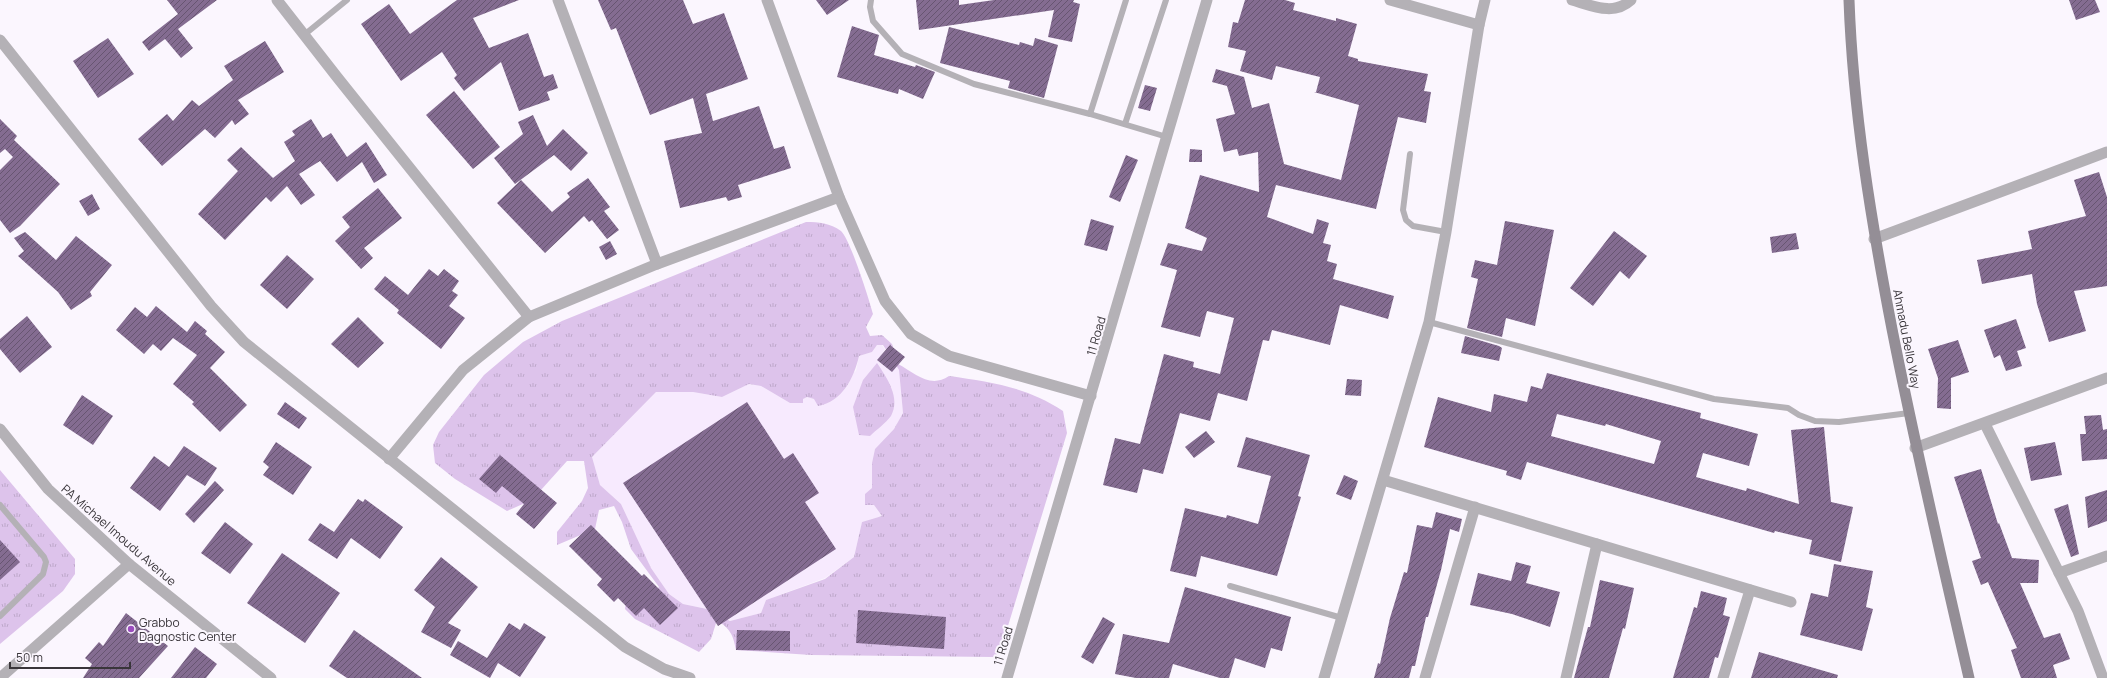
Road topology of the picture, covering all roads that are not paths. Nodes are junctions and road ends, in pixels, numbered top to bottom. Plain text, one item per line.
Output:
1 (277, 0) edge
2 (347, 0) edge
3 (558, 0) edge
4 (768, 0) edge
5 (871, 0) edge
6 (1126, 0) edge
7 (1166, 0) edge
8 (1207, 0) edge
9 (1390, 0) edge
10 (1485, 0) edge
11 (1572, 0) edge
12 (1631, 0) edge
13 (1849, 0) edge
14 (1479, 25) junction
15 (304, 35) junction
16 (0, 40) edge
17 (1090, 114) junction
18 (1126, 124) junction
19 (1167, 137) junction
20 (2107, 152) edge
21 (1410, 154) dead end
22 (839, 197) junction
23 (1446, 232) junction
24 (1874, 239) junction
25 (657, 264) junction
26 (530, 317) junction
27 (1429, 322) junction
28 (2107, 378) edge
29 (1091, 396) junction
30 (1909, 413) junction
31 (1985, 424) junction
32 (0, 429) edge
33 (1915, 448) junction
34 (388, 459) junction
35 (1383, 480) junction
36 (0, 505) edge
37 (1475, 507) junction
38 (1597, 544) junction
39 (2107, 556) edge
40 (129, 564) junction
41 (2059, 573) junction
42 (1230, 586) dead end
43 (1750, 590) junction
44 (1791, 602) dead end
45 (0, 616) edge
46 (1342, 618) junction
47 (0, 678) edge
48 (271, 678) edge
49 (690, 678) edge
50 (1007, 678) edge
51 (1324, 678) edge
52 (1425, 678) edge
53 (1566, 678) edge
54 (1723, 678) edge
55 (1969, 678) edge
56 (2103, 678) edge

1 - 15 street
2 - 15 lane
3 - 25 street
4 - 22 street
5 - 17 lane
6 - 17 lane
7 - 18 lane
8 - 19 street, 11 Road
9 - 14 street
10 - 14 street
11 - 12 street
13 - 24 main road, Ahmadu Bello Way
14 - 23 street
15 - 26 street
16 - 34 street
17 - 18 lane
18 - 19 lane
19 - 29 street, 11 Road
20 - 24 street
21 - 23 lane
22 - 25 street
22 - 29 street
23 - 27 street
24 - 30 main road, Ahmadu Bello Way
25 - 26 street
26 - 34 street
27 - 30 lane
27 - 35 street
28 - 31 street
29 - 50 street, 11 Road
30 - 33 main road, Ahmadu Bello Way
31 - 33 street
31 - 41 street
32 - 40 street, PA Michael Imoudu Avenue
33 - 55 main road, Ahmadu Bello Way
34 - 49 street
35 - 37 street
35 - 46 street
36 - 45 lane
37 - 38 street
37 - 52 street
38 - 43 street
38 - 53 street
39 - 41 street
40 - 47 street
40 - 48 street, PA Michael Imoudu Avenue
41 - 56 street
42 - 46 lane
43 - 44 street
43 - 54 street
46 - 51 street

